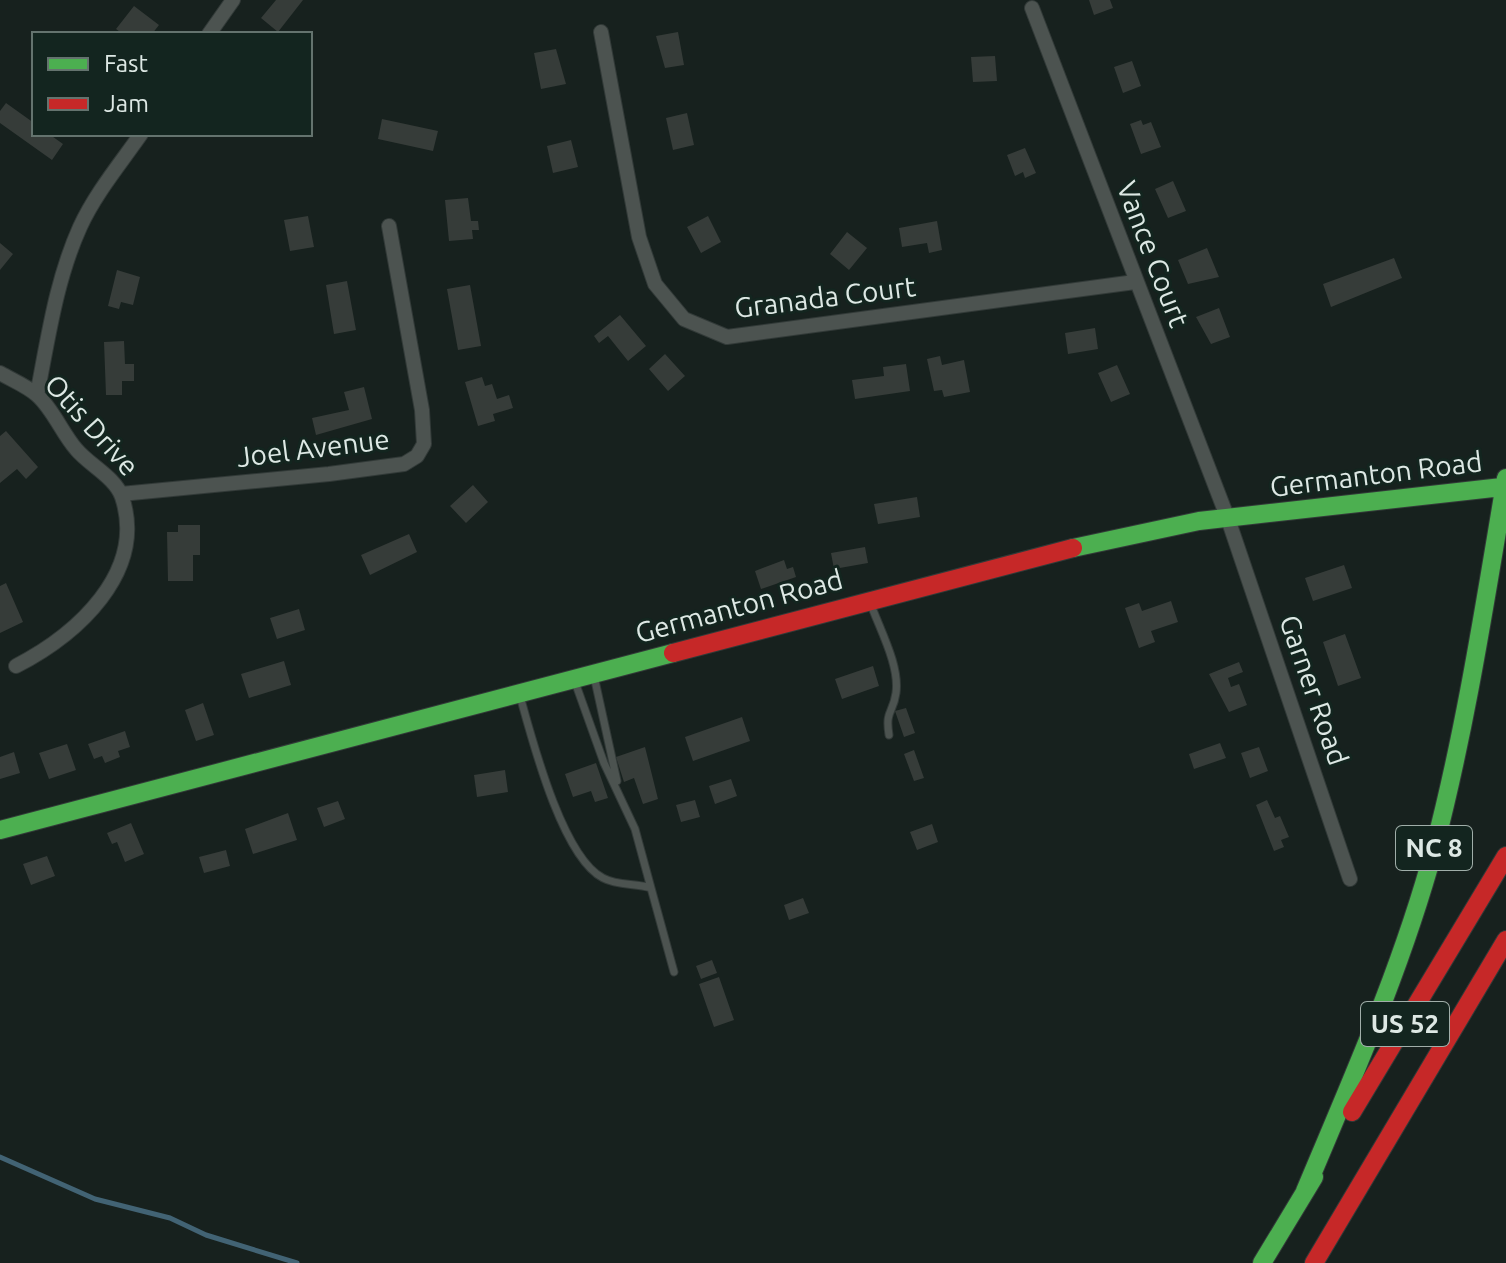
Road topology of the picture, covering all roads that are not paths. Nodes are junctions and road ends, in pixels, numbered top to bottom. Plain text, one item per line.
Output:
1 (230, 1) edge
2 (1032, 8) dead end
3 (210, 32) edge
4 (601, 32) dead end
5 (140, 136) edge
6 (389, 226) dead end
7 (1135, 282) junction
8 (0, 373) edge
9 (37, 395) junction
10 (1504, 483) edge
11 (121, 494) junction
12 (1228, 519) junction
13 (869, 600) junction
14 (16, 666) dead end
15 (593, 674) junction
16 (574, 680) junction
17 (520, 694) junction
18 (889, 735) dead end
19 (620, 791) junction
20 (0, 830) edge
21 (1506, 856) edge
22 (1350, 879) dead end
23 (651, 888) junction
24 (1506, 940) edge
25 (674, 972) dead end
26 (1305, 1191) junction
27 (1262, 1263) edge
28 (1314, 1263) edge

1 - 3 street
2 - 7 street, Vance Court
4 - 7 street, Granada Court
5 - 9 street
6 - 11 street, Joel Avenue
7 - 12 street, Vance Court
8 - 9 street, Otis Drive
9 - 11 street, Otis Drive
10 - 12 main road, Germanton Road
10 - 26 main road, NC 8
11 - 14 street, Otis Drive
12 - 13 main road, Germanton Road
12 - 22 street, Garner Road
13 - 15 main road, Germanton Road
13 - 18 lane
15 - 16 main road, Germanton Road
15 - 19 lane
16 - 17 main road, Germanton Road
16 - 19 lane
17 - 20 main road, Germanton Road
17 - 23 lane
19 - 23 lane
21 - 26 main road, US 52
23 - 25 lane
24 - 28 main road, US 52
26 - 27 main road, US 52

